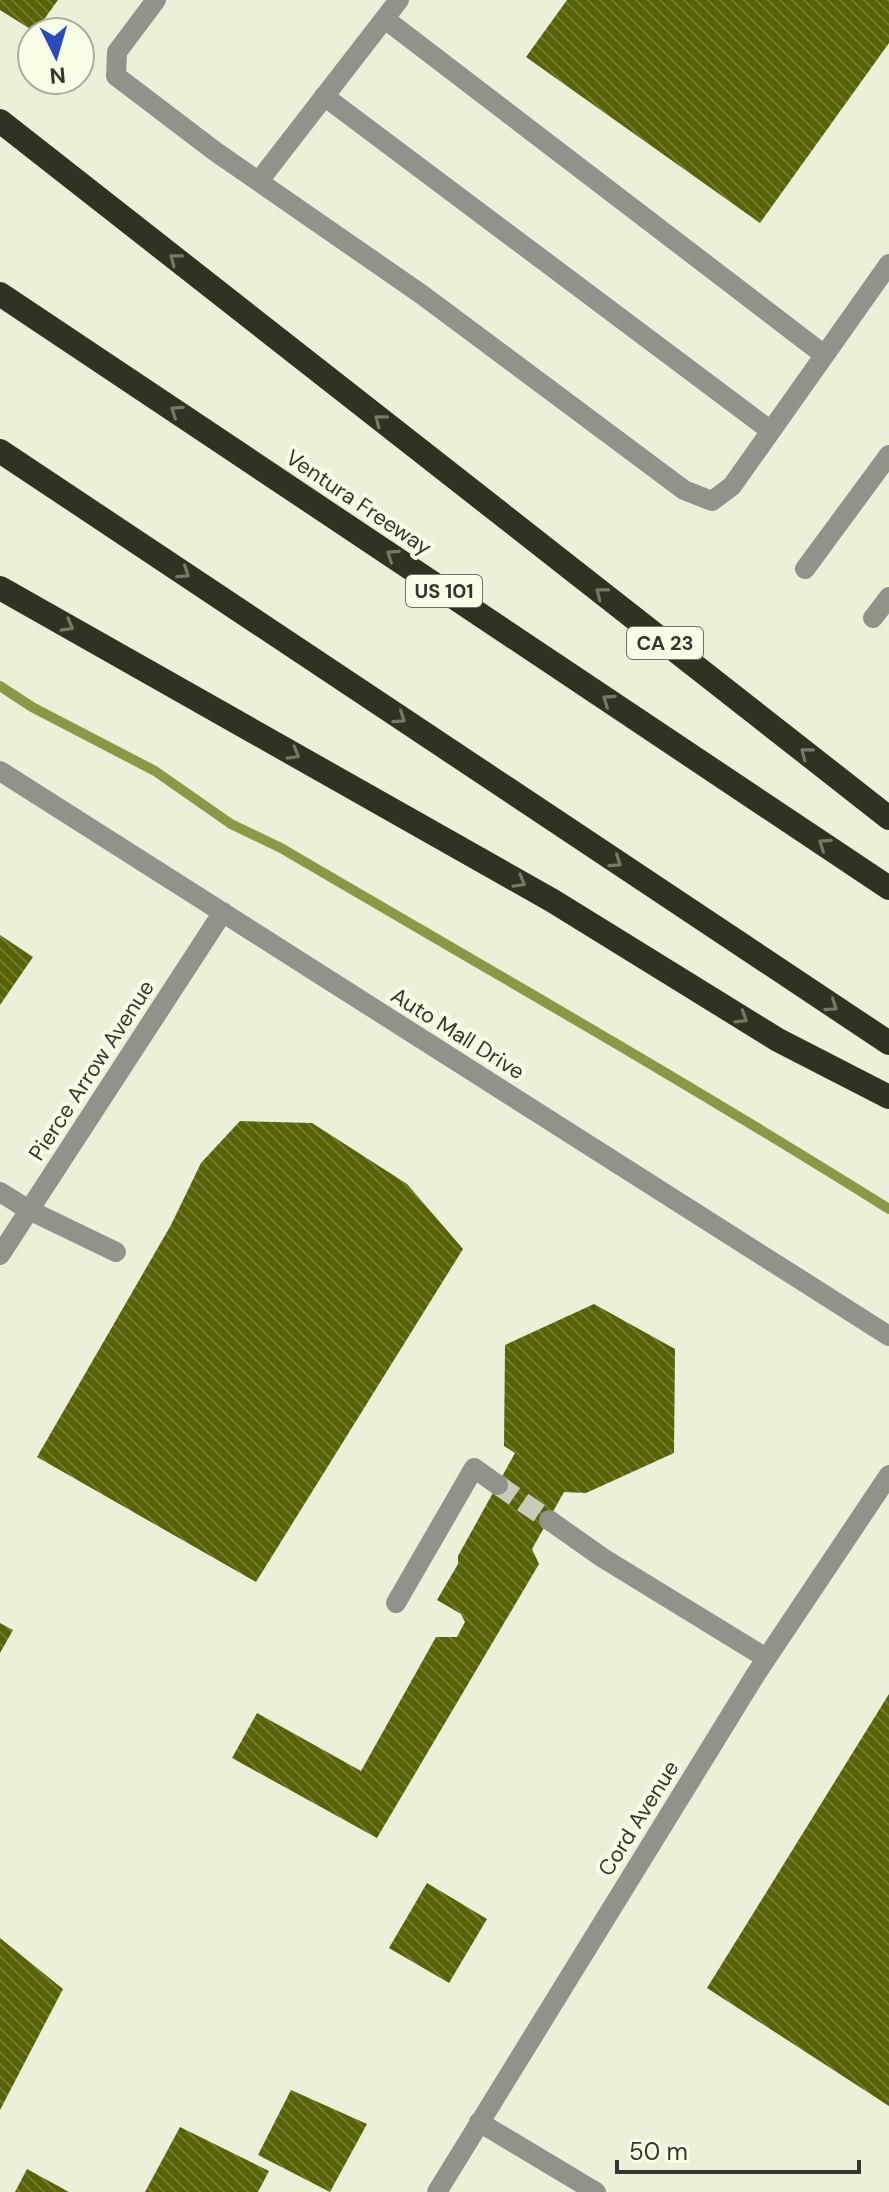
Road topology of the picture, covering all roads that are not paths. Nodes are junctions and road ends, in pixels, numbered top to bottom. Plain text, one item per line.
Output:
1 (156, 0) edge
2 (399, 0) edge
3 (385, 19) junction
4 (324, 96) junction
5 (0, 121) edge
6 (259, 181) junction
7 (889, 264) edge
8 (0, 294) edge
9 (823, 354) junction
10 (771, 431) junction
11 (0, 451) edge
12 (889, 455) edge
13 (0, 469) edge
14 (119, 530) junction
15 (805, 569) dead end
16 (0, 588) edge
17 (889, 597) edge
18 (873, 618) dead end
19 (0, 771) edge
20 (889, 818) edge
21 (889, 888) edge
22 (223, 912) junction
23 (889, 1043) edge
24 (889, 1097) edge
25 (0, 1192) edge
26 (29, 1210) junction
27 (116, 1252) dead end
28 (0, 1255) edge
29 (889, 1336) edge
30 (889, 1475) edge
31 (498, 1485) tunnel mouth
32 (549, 1520) tunnel mouth
33 (396, 1603) dead end
34 (766, 1658) junction
35 (479, 2122) junction
36 (437, 2192) edge
37 (596, 2192) edge

1 - 6 street
2 - 3 street
3 - 4 street
3 - 9 street
4 - 6 street
4 - 10 street
20 -> 5 highway, CA 23
6 - 10 street
7 - 9 street
21 -> 8 highway, Ventura Freeway / US 101
9 - 10 street
11 - 14 highway
12 - 15 street
13 - 14 highway
14 -> 23 highway
16 -> 24 highway
17 - 18 street
19 - 22 street, Auto Mall Drive
22 - 26 street, Pierce Arrow Avenue
22 - 29 street, Auto Mall Drive
25 - 26 street
26 - 27 street
26 - 28 street, Pierce Arrow Avenue
30 - 34 street, Cord Avenue
31 - 33 street
32 - 34 street
34 - 35 street, Cord Avenue
35 - 36 street, Cord Avenue
35 - 37 street

